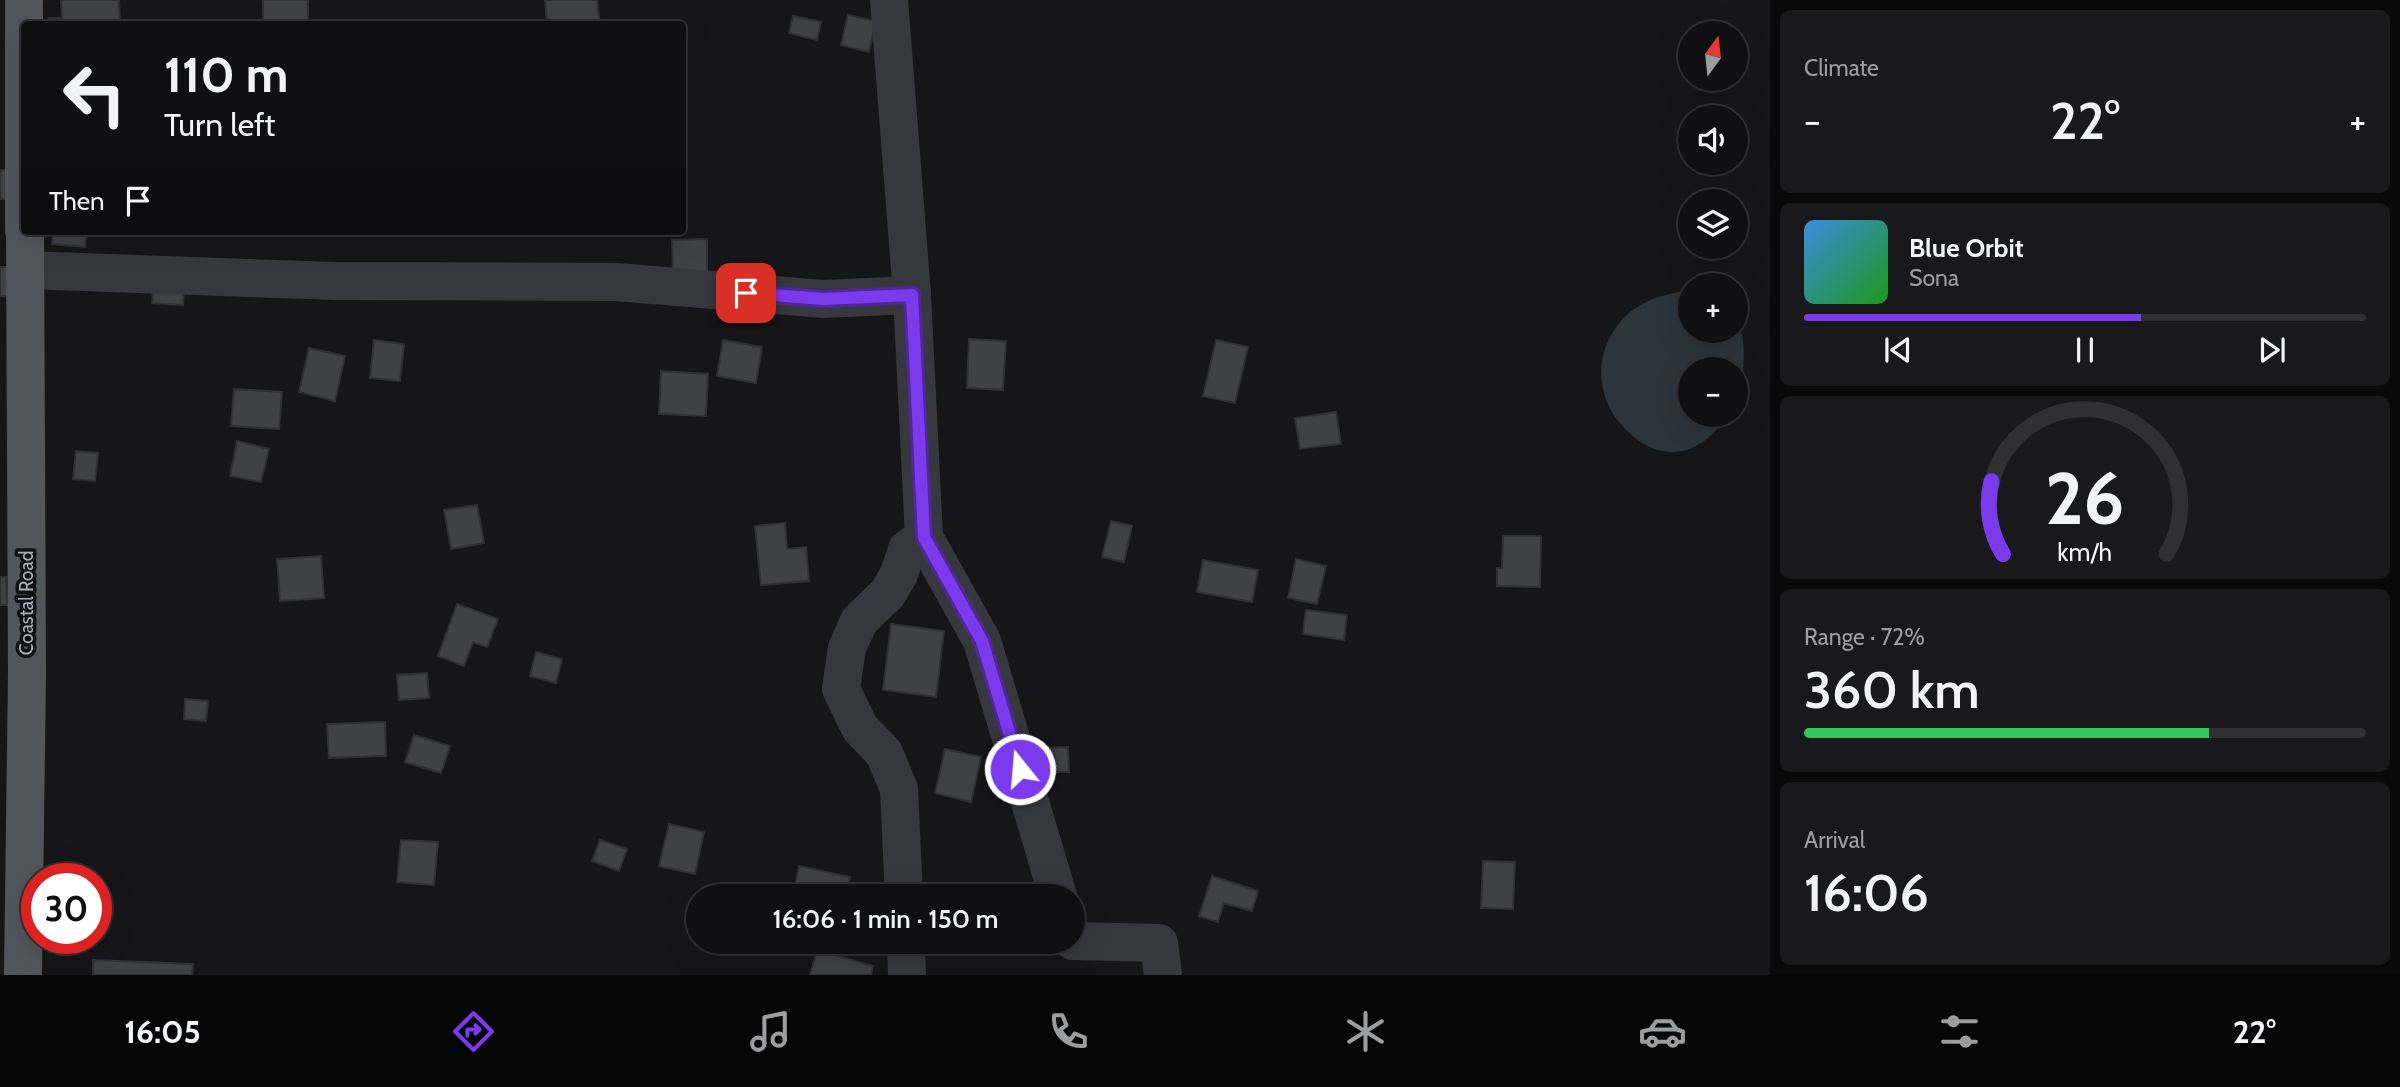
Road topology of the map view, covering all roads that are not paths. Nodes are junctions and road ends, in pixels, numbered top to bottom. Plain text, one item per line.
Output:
1 (24, 0) edge
2 (889, 0) edge
3 (24, 21) edge
4 (24, 235) edge
5 (25, 270) junction
6 (912, 295) junction
7 (924, 537) junction
8 (904, 884) edge
9 (1054, 884) edge
10 (1085, 941) edge
11 (907, 954) edge
12 (23, 975) edge
13 (908, 975) edge
14 (1163, 975) edge

1 - 3 main road, Coastal Road
2 - 6 street
4 - 5 main road, Coastal Road
5 - 6 street
5 - 12 main road, Coastal Road
6 - 7 street
7 - 8 street
7 - 9 street
10 - 14 street
11 - 13 street

